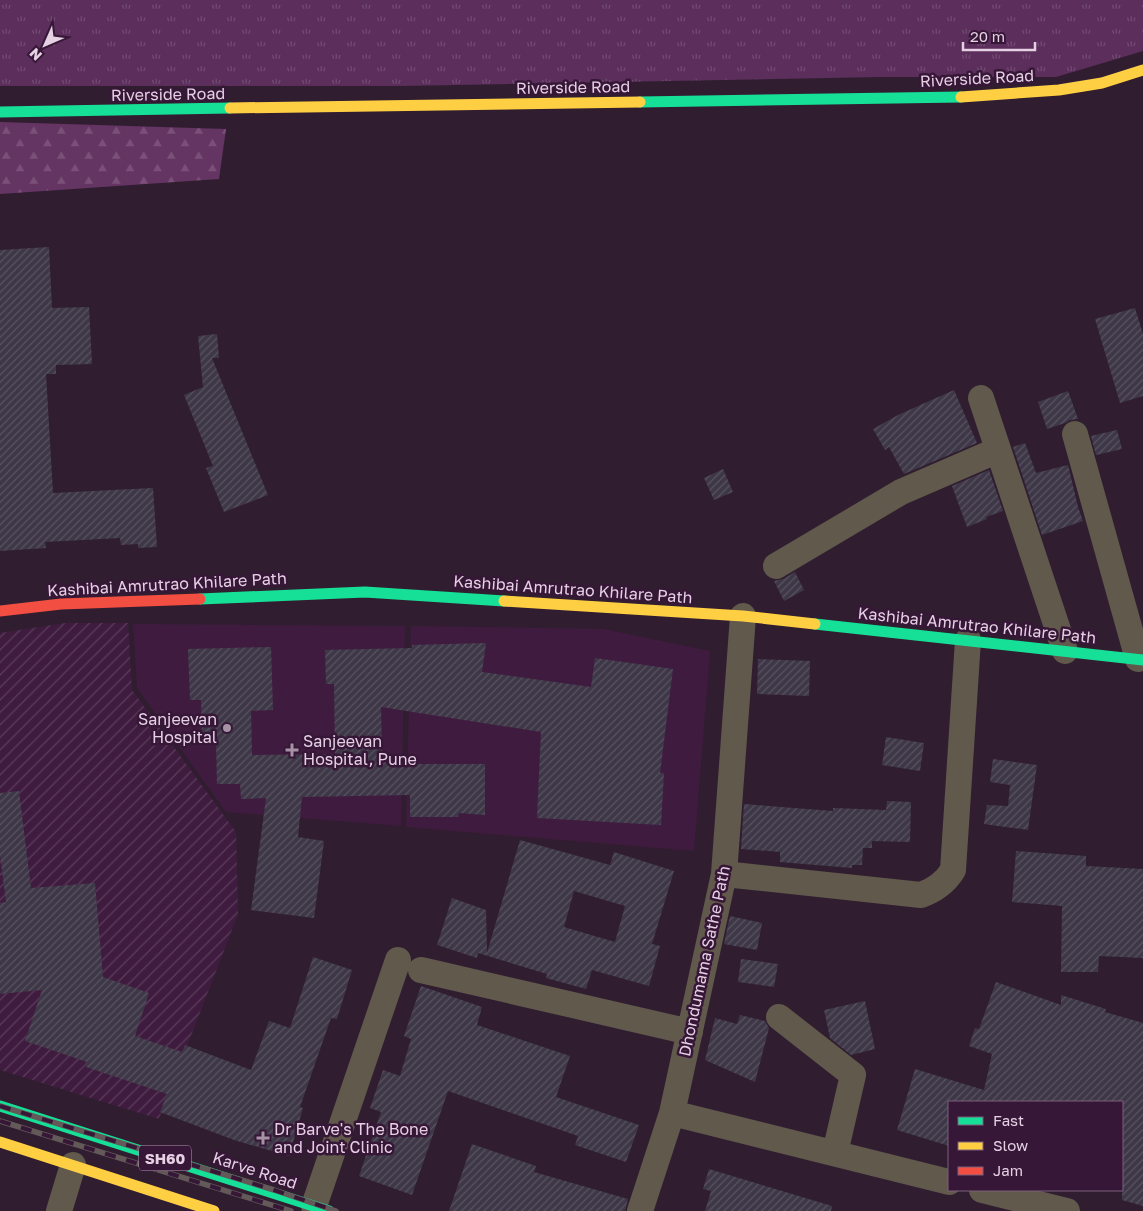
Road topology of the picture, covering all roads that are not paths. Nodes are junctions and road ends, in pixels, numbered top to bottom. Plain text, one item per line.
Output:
1 (1143, 70) edge
2 (0, 112) edge
3 (981, 398) dead end
4 (1075, 434) dead end
5 (998, 450) junction
6 (776, 566) dead end
7 (0, 611) edge
8 (743, 616) junction
9 (968, 640) junction
10 (1064, 651) junction
11 (1140, 659) edge
12 (724, 874) junction
13 (779, 1016) dead end
14 (690, 1032) junction
15 (0, 1106) edge
16 (672, 1113) junction
17 (0, 1142) edge
18 (835, 1153) junction
19 (72, 1165) junction
20 (948, 1182) edge
21 (986, 1191) edge
22 (173, 1204) edge
23 (322, 1209) edge
24 (60, 1211) edge
25 (214, 1211) edge
26 (640, 1211) edge
27 (1067, 1211) edge

1 - 2 street, Riverside Road
3 - 5 street
4 - 11 street
5 - 6 street
5 - 10 street
7 - 8 street, Kashibai Amrutrao Khilare Path
8 - 9 street, Kashibai Amrutrao Khilare Path
8 - 12 street, Dhondumama Sathe Path
9 - 10 street, Kashibai Amrutrao Khilare Path
9 - 12 street
10 - 11 street, Kashibai Amrutrao Khilare Path
12 - 14 street, Dhondumama Sathe Path
13 - 18 street
14 - 16 street, Dhondumama Sathe Path
14 - 23 street
15 - 23 street, Karve Road / SH60
16 - 18 street
16 - 26 street, Dhondumama Sathe Path
17 - 19 street, SH60
18 - 20 street
19 - 22 street, SH60
19 - 24 street
21 - 27 street
22 - 25 street, SH60

